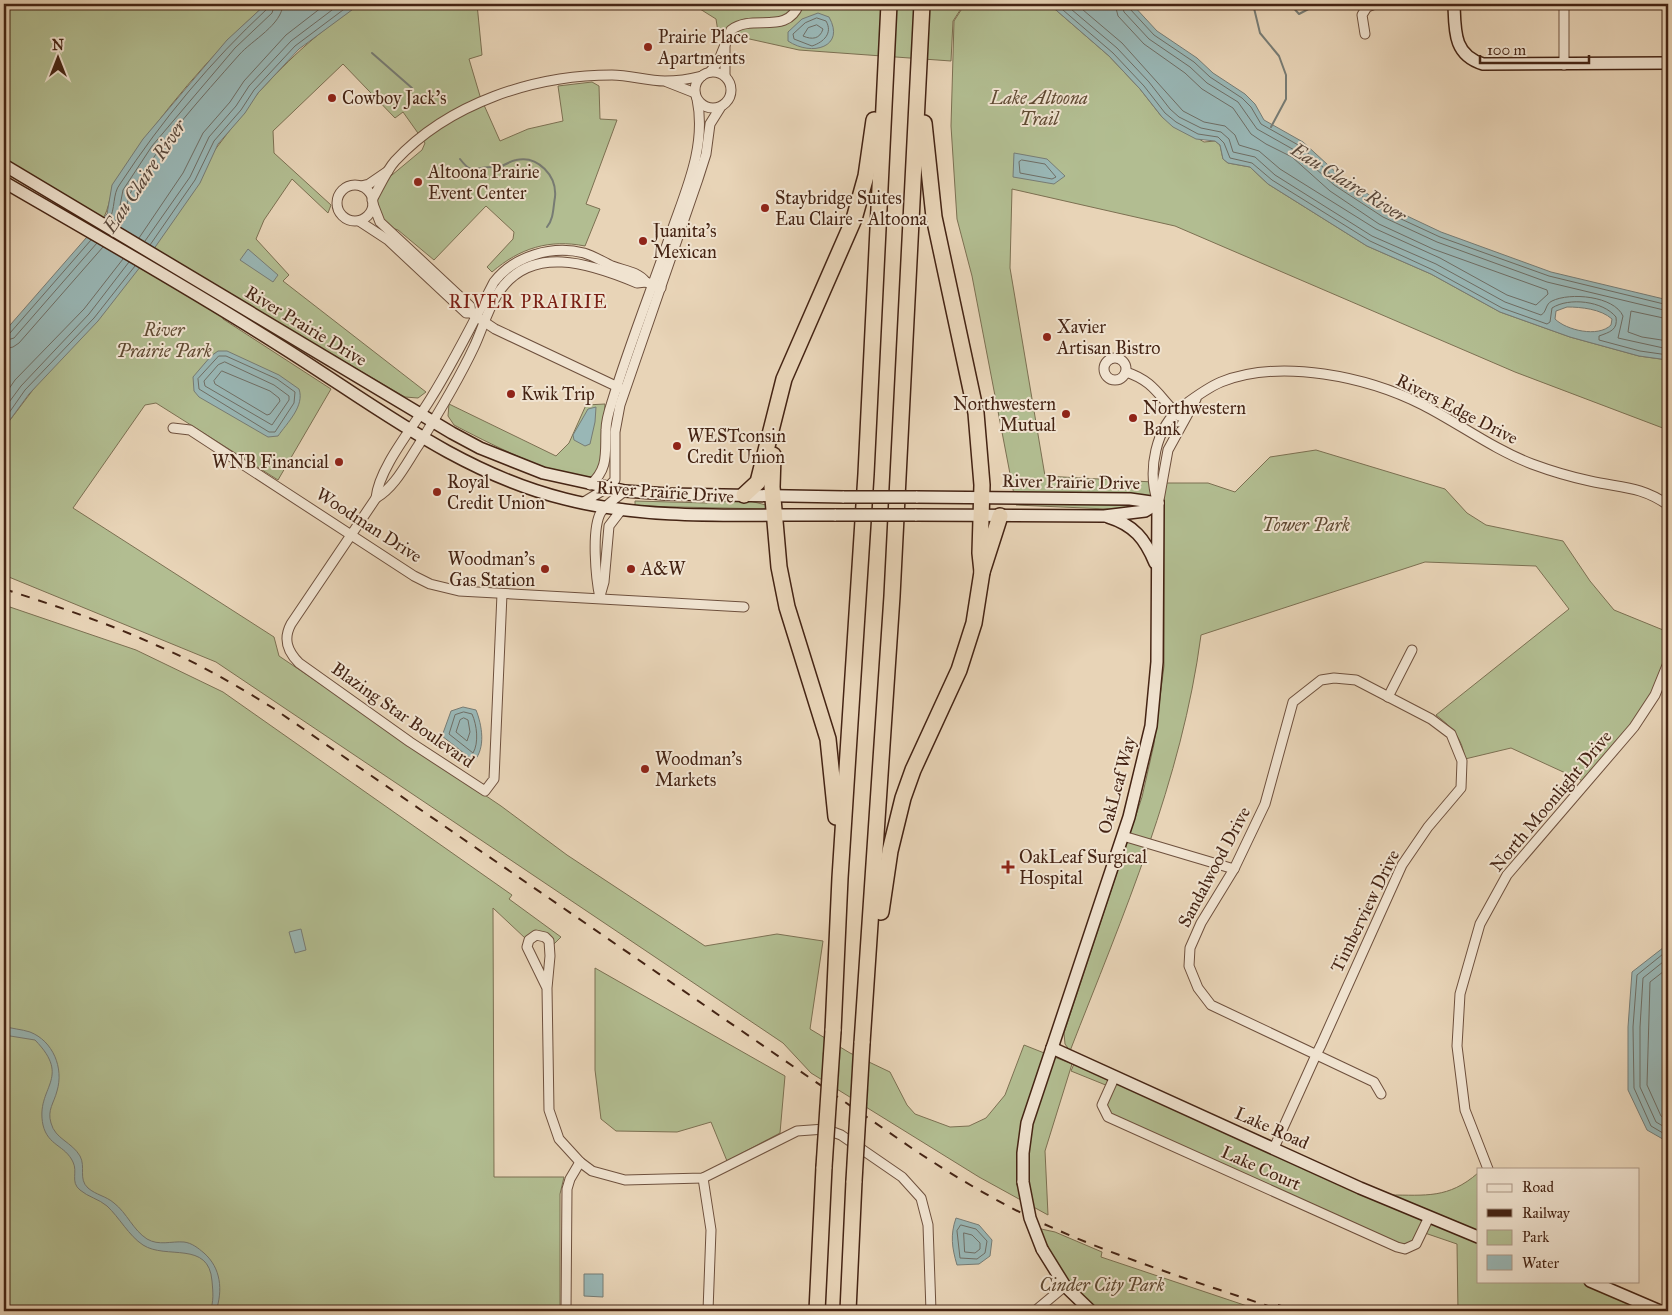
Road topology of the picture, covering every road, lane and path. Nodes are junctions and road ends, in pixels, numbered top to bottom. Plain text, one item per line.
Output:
1 (799, 4) edge
2 (890, 4) edge
3 (922, 4) edge
4 (1375, 4) edge
5 (1454, 4) edge
6 (1564, 4) edge
7 (888, 30) junction
8 (1366, 34) dead end
9 (724, 42) junction
10 (920, 42) junction
11 (1668, 63) edge
12 (1564, 65) junction
13 (706, 74) junction
14 (726, 76) junction
15 (664, 81) junction
16 (696, 96) junction
17 (720, 108) junction
18 (5, 166) edge
19 (390, 169) junction
20 (4, 182) edge
21 (361, 186) junction
22 (373, 202) junction
23 (359, 221) junction
24 (653, 285) junction
25 (237, 312) junction
26 (474, 314) junction
27 (486, 323) junction
28 (1126, 372) dead end
29 (621, 388) junction
30 (1198, 395) junction
31 (1176, 412) junction
32 (420, 414) junction
33 (1183, 419) junction
34 (433, 421) junction
35 (173, 428) dead end
36 (410, 429) junction
37 (771, 434) junction
38 (423, 438) junction
39 (590, 485) junction
40 (607, 488) junction
41 (625, 491) junction
42 (744, 495) junction
43 (772, 496) junction
44 (376, 498) junction
45 (982, 498) junction
46 (582, 503) junction
47 (1158, 503) junction
48 (1668, 505) edge
49 (605, 507) junction
50 (622, 509) junction
51 (774, 514) junction
52 (981, 516) junction
53 (1000, 516) junction
54 (1104, 516) junction
55 (352, 534) junction
56 (1157, 570) junction
57 (982, 572) junction
58 (502, 594) junction
59 (600, 598) junction
60 (744, 607) dead end
61 (1412, 650) dead end
62 (1668, 663) edge
63 (1388, 697) junction
64 (1123, 836) junction
65 (1234, 869) junction
66 (840, 878) junction
67 (868, 979) junction
68 (547, 988) junction
69 (1052, 1048) junction
70 (1316, 1055) junction
71 (1115, 1076) junction
72 (1381, 1094) dead end
73 (1274, 1148) junction
74 (580, 1162) junction
75 (1488, 1168) edge
76 (703, 1178) junction
77 (1429, 1217) junction
78 (1477, 1237) edge
79 (1592, 1282) edge
80 (1064, 1286) junction
81 (566, 1311) edge
82 (708, 1311) edge
83 (817, 1311) edge
84 (848, 1311) edge
85 (931, 1311) edge
86 (1035, 1311) edge
87 (1091, 1311) edge
88 (1660, 1311) edge

1 - 9 street
2 - 7 highway
3 - 10 highway
4 - 8 street
5 - 12 main road
6 - 12 street
7 - 37 highway
7 - 66 highway
9 - 13 street
9 - 14 street
10 - 45 highway
10 - 67 highway
11 - 12 main road
13 - 14 street
13 - 15 street
13 - 16 street
14 - 17 street
15 - 16 street
15 - 19 street
16 - 17 street
16 - 24 street
17 - 24 street
18 - 25 main road, River Prairie Drive
19 - 21 street
19 - 22 street
20 - 25 main road, River Prairie Drive
21 - 22 street
21 - 23 street
22 - 23 street
22 - 26 street
23 - 26 street
24 - 26 street, Blazing Star Boulevard
24 - 27 street, Blazing Star Boulevard
24 - 29 street
25 - 32 main road, River Prairie Drive
25 - 36 main road, River Prairie Drive
26 - 27 street
26 - 32 street, Blazing Star Boulevard
27 - 29 street
27 - 34 street, Blazing Star Boulevard
28 - 31 street
29 - 39 street
29 - 40 street
30 - 31 street, Rivers Edge Drive
30 - 33 street
30 - 48 street, Rivers Edge Drive
31 - 33 street
31 - 47 street, Rivers Edge Drive
32 - 34 main road, River Prairie Drive
32 - 36 street, Blazing Star Boulevard
33 - 47 street
34 - 38 street, Blazing Star Boulevard
34 - 39 main road, River Prairie Drive
35 - 55 street, Woodman Drive
36 - 38 main road, River Prairie Drive
36 - 44 street, Blazing Star Boulevard
37 - 42 highway
37 - 43 highway
38 - 44 street, Blazing Star Boulevard
38 - 46 main road, River Prairie Drive
39 - 40 main road, River Prairie Drive
40 - 41 main road, River Prairie Drive
40 - 46 street
41 - 42 main road, River Prairie Drive
41 - 49 street
42 - 43 main road, River Prairie Drive
43 - 45 main road, River Prairie Drive, bridge
43 - 51 highway
44 - 55 street, Blazing Star Boulevard
45 - 47 main road, River Prairie Drive
45 - 52 highway
46 - 49 main road, River Prairie Drive
47 - 54 main road, River Prairie Drive
47 - 56 main road, OakLeaf Way
49 - 50 main road, River Prairie Drive
49 - 59 street
50 - 51 main road, River Prairie Drive
50 - 59 street
51 - 52 main road, River Prairie Drive, bridge
51 - 66 highway
52 - 53 main road, River Prairie Drive
52 - 57 highway
53 - 54 main road, River Prairie Drive
53 - 57 highway
54 - 56 main road
55 - 58 street, Woodman Drive
55 - 58 street, Blazing Star Boulevard
56 - 64 main road, OakLeaf Way
57 - 67 highway
58 - 59 street, Woodman Drive
59 - 60 street, Woodman Drive
61 - 63 street
62 - 75 street, North Moonlight Drive
63 - 65 street, Sandalwood Drive
63 - 70 street, Timberview Drive
64 - 65 street
64 - 69 main road, OakLeaf Way
65 - 70 street, Sandalwood Drive
66 - 83 highway, bridge
67 - 84 highway, bridge
68 - 68 street
68 - 74 street
69 - 71 main road, Lake Road
69 - 80 main road, OakLeaf Way, bridge
70 - 72 street, Sandalwood Drive
70 - 73 street, Timberview Drive
71 - 73 main road, Lake Road
71 - 77 street, Lake Court
73 - 77 main road, Lake Road
74 - 76 street
74 - 81 street
76 - 82 street
76 - 85 street
77 - 78 main road, Lake Road
79 - 88 main road
80 - 86 street
80 - 87 main road, OakLeaf Way

